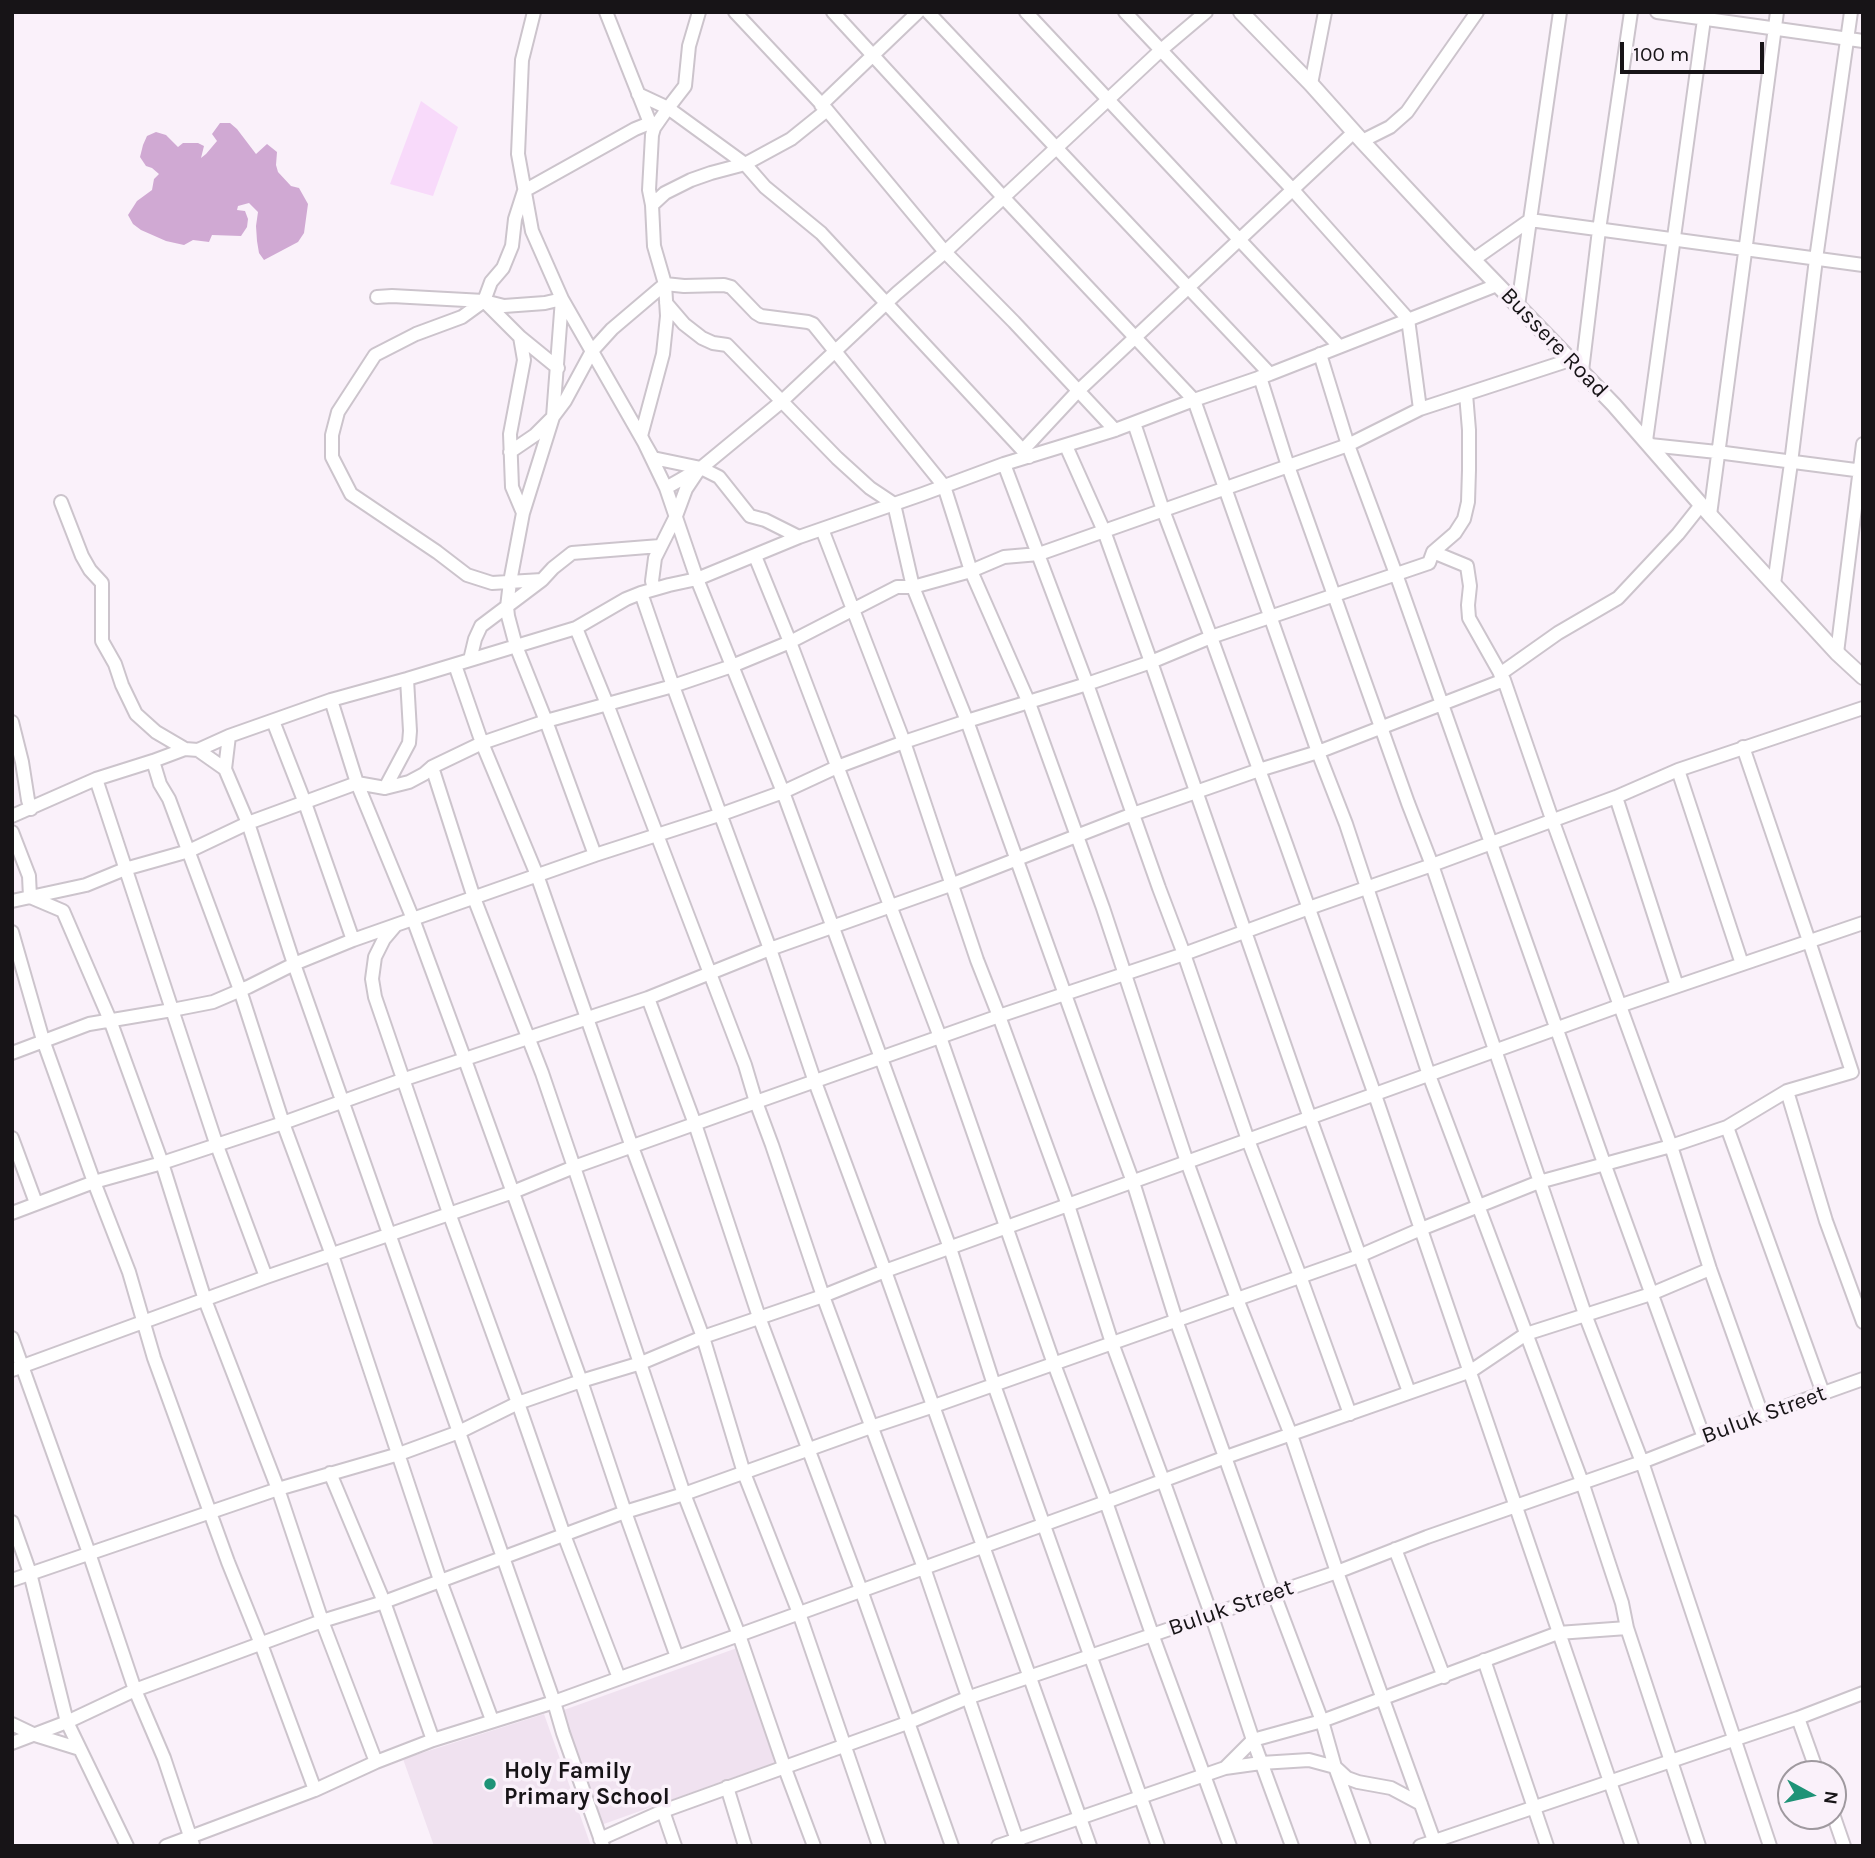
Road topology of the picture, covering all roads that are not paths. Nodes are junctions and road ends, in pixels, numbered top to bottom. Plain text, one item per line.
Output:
1 (534, 12) edge
2 (606, 12) edge
3 (699, 12) edge
4 (735, 12) edge
5 (833, 12) edge
6 (918, 12) edge
7 (928, 12) edge
8 (1026, 12) edge
9 (1125, 12) edge
10 (1206, 12) edge
11 (1325, 12) edge
12 (1477, 12) edge
13 (1560, 12) edge
14 (1631, 12) edge
15 (1657, 12) edge
16 (1777, 12) edge
17 (1851, 12) edge
18 (1248, 16) edge
19 (1705, 16) edge
20 (1775, 29) junction
21 (1847, 39) junction
22 (1863, 41) edge
23 (1161, 50) junction
24 (873, 56) junction
25 (1311, 84) junction
26 (638, 94) junction
27 (1108, 99) junction
28 (668, 108) junction
29 (824, 108) junction
30 (652, 125) junction
31 (1358, 137) junction
32 (1056, 148) junction
33 (745, 164) junction
34 (1293, 190) junction
35 (524, 191) junction
36 (1003, 197) junction
37 (652, 205) junction
38 (1530, 220) junction
39 (1599, 230) junction
40 (1240, 239) junction
41 (1674, 240) junction
42 (1745, 249) junction
43 (945, 252) junction
44 (1816, 259) junction
45 (1473, 260) junction
46 (1863, 265) edge
47 (665, 284) junction
48 (1497, 285) junction
49 (1188, 288) junction
50 (377, 297) dead end
51 (562, 299) junction
52 (484, 301) junction
53 (666, 303) junction
54 (885, 304) junction
55 (1518, 306) junction
56 (1408, 319) junction
57 (520, 337) junction
58 (1135, 337) junction
59 (1339, 346) junction
60 (592, 351) junction
61 (834, 351) junction
62 (1320, 354) junction
63 (1570, 360) junction
64 (558, 368) junction
65 (1582, 371) junction
66 (1265, 375) junction
67 (1077, 391) junction
68 (1466, 394) junction
69 (1194, 400) junction
70 (781, 402) junction
71 (1420, 409) junction
72 (553, 417) junction
73 (1134, 423) junction
74 (1115, 430) junction
75 (1648, 443) junction
76 (1863, 444) edge
77 (1348, 445) junction
78 (1066, 446) junction
79 (510, 452) junction
80 (1717, 452) junction
81 (1026, 454) junction
82 (653, 458) junction
83 (1791, 463) junction
84 (1004, 464) junction
85 (1287, 466) junction
86 (701, 468) junction
87 (1861, 471) edge
88 (944, 486) junction
89 (666, 488) junction
90 (1226, 489) junction
91 (61, 502) dead end
92 (894, 504) junction
93 (1163, 510) junction
94 (1705, 510) junction
95 (523, 513) junction
96 (676, 516) junction
97 (822, 529) junction
98 (1104, 531) junction
99 (799, 537) junction
100 (660, 546) junction
101 (1433, 552) junction
102 (1039, 554) junction
103 (755, 556) junction
104 (971, 571) junction
105 (1396, 574) junction
106 (697, 579) junction
107 (542, 580) junction
108 (510, 582) junction
109 (1774, 584) junction
110 (913, 587) junction
111 (648, 591) junction
112 (1333, 596) junction
113 (507, 607) junction
114 (852, 610) junction
115 (1271, 617) junction
116 (576, 628) junction
117 (1211, 637) junction
118 (790, 642) junction
119 (516, 646) junction
120 (1837, 653) junction
121 (470, 660) junction
122 (1151, 662) junction
123 (455, 664) junction
124 (732, 666) junction
125 (1502, 677) junction
126 (1863, 677) edge
127 (407, 679) junction
128 (1087, 684) junction
129 (673, 686) junction
130 (331, 700) junction
131 (1029, 703) junction
132 (607, 704) junction
133 (1442, 704) junction
134 (1863, 708) edge
135 (273, 720) junction
136 (546, 721) junction
137 (967, 721) junction
138 (12, 722) edge
139 (1382, 727) junction
140 (229, 736) junction
141 (904, 742) junction
142 (482, 743) junction
143 (1743, 747) junction
144 (192, 750) junction
145 (1318, 752) junction
146 (153, 761) junction
147 (432, 767) junction
148 (837, 767) junction
149 (225, 768) junction
150 (1259, 770) junction
151 (1678, 770) junction
152 (96, 779) junction
153 (356, 783) junction
154 (385, 788) junction
155 (783, 792) junction
156 (1196, 793) junction
157 (1616, 797) junction
158 (305, 803) junction
159 (31, 809) junction
160 (722, 814) junction
161 (1133, 814) junction
162 (12, 816) edge
163 (1552, 819) junction
164 (248, 823) junction
165 (12, 832) edge
166 (658, 835) junction
167 (1077, 836) junction
168 (1492, 843) junction
169 (189, 851) junction
170 (595, 855) junction
171 (1016, 860) junction
172 (1432, 865) junction
173 (125, 869) junction
174 (537, 875) junction
175 (953, 884) junction
176 (1367, 887) junction
177 (30, 897) junction
178 (474, 898) junction
179 (12, 901) edge
180 (891, 906) junction
181 (1309, 908) junction
182 (413, 919) junction
183 (1863, 923) edge
184 (395, 925) junction
185 (832, 926) junction
186 (12, 932) edge
187 (1245, 932) junction
188 (353, 940) junction
189 (1809, 941) junction
190 (771, 949) junction
191 (1184, 954) junction
192 (294, 964) junction
193 (1742, 964) junction
194 (709, 974) junction
195 (1125, 974) junction
196 (1677, 986) junction
197 (240, 990) junction
198 (1065, 994) junction
199 (648, 998) junction
200 (1619, 1006) junction
201 (172, 1010) junction
202 (999, 1016) junction
203 (587, 1018) junction
204 (110, 1020) junction
205 (1556, 1029) junction
206 (940, 1037) junction
207 (527, 1038) junction
208 (43, 1040) junction
209 (1495, 1051) junction
210 (12, 1053) edge
211 (881, 1058) junction
212 (464, 1060) junction
213 (1429, 1075) junction
214 (402, 1080) junction
215 (815, 1083) junction
216 (1787, 1091) junction
217 (1375, 1095) junction
218 (343, 1102) junction
219 (755, 1102) junction
220 (1310, 1118) junction
221 (283, 1123) junction
222 (695, 1124) junction
223 (1727, 1127) junction
224 (12, 1138) edge
225 (1248, 1140) junction
226 (216, 1143) junction
227 (1671, 1146) junction
228 (632, 1147) junction
229 (1187, 1162) junction
230 (162, 1163) junction
231 (1604, 1163) junction
232 (574, 1167) junction
233 (93, 1182) junction
234 (1133, 1182) junction
235 (1539, 1182) junction
236 (513, 1192) junction
237 (36, 1203) junction
238 (1068, 1205) junction
239 (1480, 1206) junction
240 (12, 1213) edge
241 (449, 1213) junction
242 (1007, 1227) junction
243 (1421, 1229) junction
244 (388, 1234) junction
245 (950, 1248) junction
246 (332, 1255) junction
247 (1360, 1256) junction
248 (1710, 1269) junction
249 (885, 1271) junction
250 (1300, 1276) junction
251 (266, 1277) junction
252 (1651, 1294) junction
253 (823, 1296) junction
254 (1237, 1299) junction
255 (205, 1300) junction
256 (759, 1317) junction
257 (1586, 1317) junction
258 (1176, 1320) junction
259 (143, 1322) junction
260 (1863, 1322) edge
261 (1526, 1334) junction
262 (703, 1337) junction
263 (12, 1338) edge
264 (1112, 1343) junction
265 (641, 1363) junction
266 (1054, 1364) junction
267 (17, 1368) edge
268 (1471, 1371) junction
269 (1863, 1379) edge
270 (581, 1381) junction
271 (994, 1385) junction
272 (1409, 1392) junction
273 (1823, 1393) junction
274 (518, 1403) junction
275 (934, 1406) junction
276 (1350, 1414) junction
277 (1762, 1415) junction
278 (871, 1427) junction
279 (459, 1432) junction
280 (1290, 1435) junction
281 (1704, 1437) junction
282 (809, 1450) junction
283 (399, 1454) junction
284 (1226, 1457) junction
285 (1642, 1462) junction
286 (744, 1473) junction
287 (330, 1474) junction
288 (1163, 1480) junction
289 (1582, 1482) junction
290 (278, 1489) junction
291 (684, 1494) junction
292 (1106, 1502) junction
293 (1516, 1506) junction
294 (625, 1512) junction
295 (211, 1513) junction
296 (12, 1522) edge
297 (1045, 1523) junction
298 (564, 1535) junction
299 (984, 1546) junction
300 (1395, 1549) junction
301 (89, 1553) junction
302 (503, 1558) junction
303 (924, 1568) junction
304 (1337, 1572) junction
305 (30, 1573) junction
306 (12, 1580) edge
307 (441, 1583) junction
308 (861, 1590) junction
309 (1274, 1594) junction
310 (384, 1602) junction
311 (799, 1613) junction
312 (1211, 1615) junction
313 (322, 1621) junction
314 (1627, 1628) junction
315 (1558, 1633) junction
316 (1152, 1634) junction
317 (739, 1635) junction
318 (261, 1644) junction
319 (1091, 1656) junction
320 (677, 1657) junction
321 (1483, 1660) junction
322 (1444, 1677) junction
323 (619, 1678) junction
324 (1031, 1678) junction
325 (135, 1690) junction
326 (1862, 1696) edge
327 (967, 1698) junction
328 (1382, 1698) junction
329 (554, 1702) junction
330 (1798, 1718) junction
331 (492, 1720) junction
332 (1322, 1721) junction
333 (67, 1722) junction
334 (907, 1723) junction
335 (12, 1724) edge
336 (35, 1735) junction
337 (433, 1740) junction
338 (1252, 1740) junction
339 (1735, 1740) junction
340 (12, 1743) edge
341 (845, 1745) junction
342 (80, 1749) junction
343 (1813, 1760) edge
344 (1672, 1761) junction
345 (376, 1762) junction
346 (1261, 1763) junction
347 (784, 1766) junction
348 (1335, 1767) junction
349 (1225, 1769) junction
350 (1204, 1775) junction
351 (1610, 1782) junction
352 (727, 1787) junction
353 (315, 1790) junction
354 (1140, 1796) junction
355 (1421, 1804) junction
356 (1533, 1808) junction
357 (663, 1811) junction
358 (1080, 1817) junction
359 (192, 1842) edge
360 (601, 1842) edge
361 (1018, 1842) edge
362 (1435, 1843) edge
363 (127, 1846) edge
364 (166, 1846) edge
365 (675, 1846) edge
366 (746, 1846) edge
367 (814, 1846) edge
368 (879, 1846) edge
369 (952, 1846) edge
370 (998, 1846) edge
371 (1090, 1846) edge
372 (1158, 1846) edge
373 (1230, 1846) edge
374 (1292, 1846) edge
375 (1364, 1846) edge
376 (1420, 1846) edge
377 (1547, 1846) edge
378 (1632, 1846) edge
379 (1699, 1846) edge
380 (1770, 1846) edge

1 - 35 street
2 - 26 street
3 - 28 street
4 - 29 street
5 - 24 street
6 - 24 street
7 - 32 street
8 - 27 street
9 - 23 street
10 - 23 street
11 - 25 street
12 - 31 street
13 - 38 street
14 - 39 street
15 - 19 street
16 - 20 street
17 - 21 street
18 - 25 main road, Bussere Road
19 - 20 street
19 - 41 street
20 - 21 street
20 - 42 street
21 - 22 street
21 - 44 street
23 - 27 street
23 - 34 street
24 - 29 street
24 - 36 street
25 - 31 main road, Bussere Road
26 - 28 street
26 - 30 street
27 - 32 street
27 - 40 street
28 - 30 street
28 - 33 street
29 - 33 street
29 - 43 street
30 - 35 street
30 - 37 street
31 - 34 street
31 - 45 main road, Bussere Road
32 - 36 street
32 - 49 street
33 - 37 street
33 - 54 street
34 - 40 street
34 - 56 street
35 - 51 street
35 - 52 street
36 - 43 street
36 - 58 street
37 - 47 street
38 - 39 street
38 - 45 street
38 - 55 street
39 - 41 street
39 - 65 street
40 - 49 street
40 - 59 street
41 - 42 street
41 - 75 street
42 - 44 street
42 - 80 street
43 - 54 street
43 - 67 street
44 - 46 street
44 - 83 street
45 - 48 main road, Bussere Road
47 - 53 street
47 - 60 street
47 - 61 street
48 - 55 main road, Bussere Road
48 - 56 street
49 - 58 street
49 - 66 street
50 - 52 street
51 - 52 street
51 - 60 street
51 - 64 street
52 - 57 street
52 - 108 street
53 - 70 street
53 - 82 street
54 - 61 street
54 - 81 street
55 - 63 main road, Bussere Road
56 - 59 street
56 - 71 street
57 - 64 street
57 - 79 street
58 - 67 street
58 - 69 street
59 - 62 street
60 - 72 street
60 - 82 street
61 - 70 street
61 - 88 street
62 - 66 street
62 - 77 street
63 - 65 main road, Bussere Road
63 - 68 street
64 - 72 street
65 - 75 main road, Bussere Road
66 - 69 street
66 - 85 street
67 - 74 street
67 - 81 street
68 - 71 street
68 - 101 street
69 - 73 street
69 - 90 street
70 - 86 street
70 - 92 street
71 - 77 street
72 - 79 street
72 - 95 street
73 - 74 street
73 - 93 street
74 - 78 street
75 - 80 street
75 - 94 main road, Bussere Road
76 - 87 street
77 - 85 street
77 - 105 street
78 - 81 street
78 - 98 street
79 - 95 street
80 - 83 street
80 - 94 street
81 - 84 street
82 - 86 street
82 - 89 street
83 - 87 street
83 - 109 street
84 - 88 street
84 - 102 street
85 - 90 street
85 - 112 street
86 - 89 street
86 - 96 street
86 - 99 street
87 - 120 street
88 - 92 street
88 - 104 street
89 - 96 street
90 - 93 street
90 - 115 street
91 - 144 street
92 - 97 street
92 - 110 street
93 - 98 street
93 - 117 street
94 - 109 main road, Bussere Road
94 - 125 street
95 - 108 street
96 - 100 street
96 - 106 street
97 - 99 street
97 - 114 street
98 - 102 street
98 - 122 street
99 - 103 street
100 - 107 street
100 - 111 street
101 - 105 street
101 - 125 street
102 - 104 street
102 - 128 street
103 - 106 street
103 - 118 street
104 - 110 street
104 - 131 street
105 - 112 street
105 - 133 street
106 - 111 street
106 - 124 street
107 - 108 street
107 - 113 street
108 - 113 street
109 - 120 main road, Bussere Road
110 - 114 street
110 - 137 street
111 - 116 street
111 - 129 street
112 - 115 street
112 - 139 street
113 - 119 street
113 - 121 street
114 - 118 street
114 - 141 street
115 - 117 street
115 - 145 street
116 - 119 street
116 - 132 street
117 - 122 street
117 - 150 street
118 - 124 street
118 - 148 street
119 - 121 street
119 - 136 street
120 - 126 main road, Bussere Road
121 - 123 street
122 - 128 street
122 - 156 street
123 - 127 street
123 - 142 street
124 - 129 street
124 - 155 street
125 - 133 street
125 - 163 street
127 - 130 street
127 - 154 street
128 - 131 street
128 - 161 street
129 - 132 street
129 - 160 street
130 - 135 street
130 - 153 street
131 - 137 street
131 - 167 street
132 - 136 street
132 - 166 street
133 - 139 street
133 - 168 street
134 - 143 street
135 - 140 street
135 - 158 street
136 - 142 street
136 - 170 street
137 - 141 street
137 - 171 street
138 - 159 street
139 - 145 street
139 - 172 street
140 - 144 street
140 - 149 street
141 - 148 street
141 - 175 street
142 - 147 street
142 - 174 street
143 - 151 street
143 - 189 street
144 - 146 street
144 - 149 street
145 - 150 street
145 - 176 street
146 - 152 street
146 - 169 street
147 - 154 street
147 - 178 street
148 - 155 street
148 - 180 street
149 - 164 street
150 - 156 street
150 - 181 street
151 - 157 street
151 - 193 street
152 - 159 street
152 - 173 street
153 - 154 street
153 - 158 street
153 - 182 street
155 - 160 street
155 - 185 street
156 - 161 street
156 - 187 street
157 - 163 street
157 - 196 street
158 - 164 street
158 - 188 street
159 - 162 street
160 - 166 street
160 - 190 street
161 - 167 street
161 - 191 street
163 - 168 street
163 - 200 street
164 - 169 street
164 - 192 street
165 - 177 street
166 - 170 street
166 - 194 street
167 - 171 street
167 - 195 street
168 - 172 street
168 - 205 street
169 - 173 street
169 - 197 street
170 - 174 street
171 - 175 street
171 - 198 street
172 - 176 street
172 - 209 street
173 - 177 street
173 - 201 street
174 - 178 street
174 - 203 street
175 - 180 street
175 - 202 street
176 - 181 street
176 - 213 street
177 - 179 street
177 - 204 street
178 - 182 street
178 - 207 street
180 - 185 street
180 - 206 street
181 - 187 street
181 - 217 street
182 - 184 street
182 - 212 street
183 - 189 street
184 - 188 street
184 - 214 street
185 - 190 street
185 - 211 street
186 - 208 street
187 - 191 street
187 - 220 street
188 - 192 street
189 - 193 street
189 - 216 street
190 - 194 street
190 - 215 street
191 - 195 street
191 - 225 street
192 - 197 street
192 - 218 street
193 - 196 street
194 - 199 street
194 - 219 street
195 - 198 street
195 - 229 street
196 - 200 street
197 - 201 street
197 - 221 street
198 - 202 street
198 - 234 street
199 - 203 street
199 - 222 street
200 - 205 street
200 - 227 street
201 - 204 street
201 - 226 street
202 - 206 street
202 - 238 street
203 - 207 street
203 - 228 street
204 - 208 street
204 - 230 street
205 - 209 street
205 - 231 street
206 - 211 street
206 - 242 street
207 - 212 street
207 - 232 street
208 - 210 street
208 - 233 street
209 - 213 street
209 - 235 street
211 - 215 street
211 - 245 street
212 - 214 street
212 - 236 street
213 - 217 street
213 - 239 street
214 - 218 street
214 - 241 street
215 - 219 street
215 - 249 street
216 - 223 street
216 - 260 street
217 - 220 street
217 - 243 street
218 - 221 street
218 - 244 street
219 - 222 street
219 - 253 street
220 - 225 street
220 - 247 street
221 - 226 street
221 - 246 street
222 - 228 street
222 - 256 street
223 - 227 street
223 - 273 street
224 - 237 street
225 - 229 street
225 - 250 street
226 - 230 street
226 - 251 street
227 - 231 street
227 - 248 street
228 - 232 street
228 - 262 street
229 - 234 street
229 - 254 street
230 - 233 street
230 - 255 street
231 - 235 street
231 - 252 street
232 - 236 street
232 - 265 street
233 - 237 street
233 - 259 street
234 - 238 street
234 - 258 street
235 - 239 street
235 - 257 street
236 - 241 street
236 - 270 street
237 - 240 street
238 - 242 street
238 - 264 street
239 - 243 street
239 - 261 street
241 - 244 street
241 - 274 street
242 - 245 street
242 - 266 street
243 - 247 street
243 - 268 street
244 - 246 street
244 - 279 street
245 - 249 street
245 - 271 street
246 - 251 street
246 - 283 street
247 - 250 street
247 - 272 street
248 - 252 street
248 - 277 street
249 - 253 street
249 - 275 street
250 - 254 street
250 - 276 street
251 - 255 street
252 - 257 street
252 - 281 street
253 - 256 street
253 - 278 street
254 - 258 street
254 - 280 street
255 - 259 street
255 - 290 street
256 - 262 street
256 - 282 street
257 - 261 street
257 - 285 street
258 - 264 street
258 - 284 street
259 - 267 street
259 - 295 street
261 - 268 street
261 - 289 street
262 - 265 street
262 - 286 street
263 - 267 street
264 - 266 street
264 - 288 street
265 - 270 street
265 - 291 street
266 - 271 street
266 - 292 street
267 - 301 street
268 - 272 street
268 - 293 street
269 - 273 street, Buluk Street
270 - 274 street
270 - 294 street
271 - 275 street
271 - 297 street
272 - 276 street
273 - 277 street, Buluk Street
274 - 279 street
274 - 298 street
275 - 278 street
275 - 299 street
276 - 280 street
277 - 281 street, Buluk Street
278 - 282 street
278 - 303 street
279 - 283 street
279 - 302 street
280 - 284 street
280 - 304 street
281 - 285 street, Buluk Street
282 - 286 street
282 - 308 street
283 - 287 street
283 - 307 street
284 - 288 street
284 - 309 street
285 - 289 street, Buluk Street
285 - 339 street
286 - 291 street
286 - 311 street
287 - 290 street
287 - 310 street
288 - 292 street
288 - 312 street
289 - 293 street, Buluk Street
289 - 314 street
290 - 295 street
290 - 313 street
291 - 294 street
291 - 317 street
292 - 297 street
292 - 316 street
293 - 300 street, Buluk Street
293 - 315 street
294 - 298 street
294 - 320 street
295 - 301 street
295 - 318 street
296 - 305 street
297 - 299 street
297 - 319 street
298 - 302 street
298 - 323 street
299 - 303 street
299 - 324 street
300 - 304 street, Buluk Street
300 - 322 street
301 - 305 street
301 - 325 street
302 - 307 street
302 - 329 street
303 - 308 street
303 - 327 street
304 - 309 street, Buluk Street
304 - 328 street
305 - 306 street
305 - 333 street
307 - 310 street
307 - 331 street
308 - 311 street
308 - 334 street
309 - 312 street, Buluk Street
309 - 332 street
310 - 313 street
310 - 337 street
311 - 317 street
311 - 341 street
312 - 316 street, Buluk Street
312 - 338 street
313 - 318 street
313 - 345 street
314 - 315 street
314 - 344 street
315 - 321 street
315 - 351 street
316 - 319 street, Buluk Street
316 - 350 street
317 - 320 street
317 - 347 street
318 - 325 street
318 - 353 street
319 - 324 street, Buluk Street
319 - 354 street
320 - 323 street
321 - 322 street
321 - 356 street
322 - 328 street
323 - 329 street
324 - 327 street, Buluk Street
324 - 358 street
325 - 333 street
325 - 359 street
326 - 330 street
327 - 334 street, Buluk Street
327 - 361 street
328 - 332 street
328 - 355 street
329 - 331 street
329 - 360 street
330 - 339 street
330 - 343 street
331 - 337 street
332 - 338 street
332 - 348 street
333 - 336 street
333 - 342 street
334 - 341 street, Buluk Street
334 - 369 street
335 - 336 street
336 - 340 street
336 - 342 street
337 - 345 street
338 - 346 street
338 - 349 street
339 - 344 street
339 - 380 street
341 - 347 street, Buluk Street
341 - 368 street
342 - 363 street
344 - 351 street
344 - 379 street
345 - 353 street
346 - 348 street
346 - 349 street
346 - 374 street
347 - 352 street, Buluk Street
347 - 367 street
348 - 355 street
348 - 375 street
349 - 350 street
350 - 354 street
350 - 373 street
351 - 356 street
351 - 378 street
352 - 357 street, Buluk Street
352 - 366 street
353 - 359 street
354 - 358 street
354 - 372 street
355 - 362 street
356 - 362 street
356 - 377 street
357 - 360 street, Buluk Street
357 - 365 street
358 - 361 street
358 - 371 street
359 - 364 street
361 - 370 street
362 - 376 street

